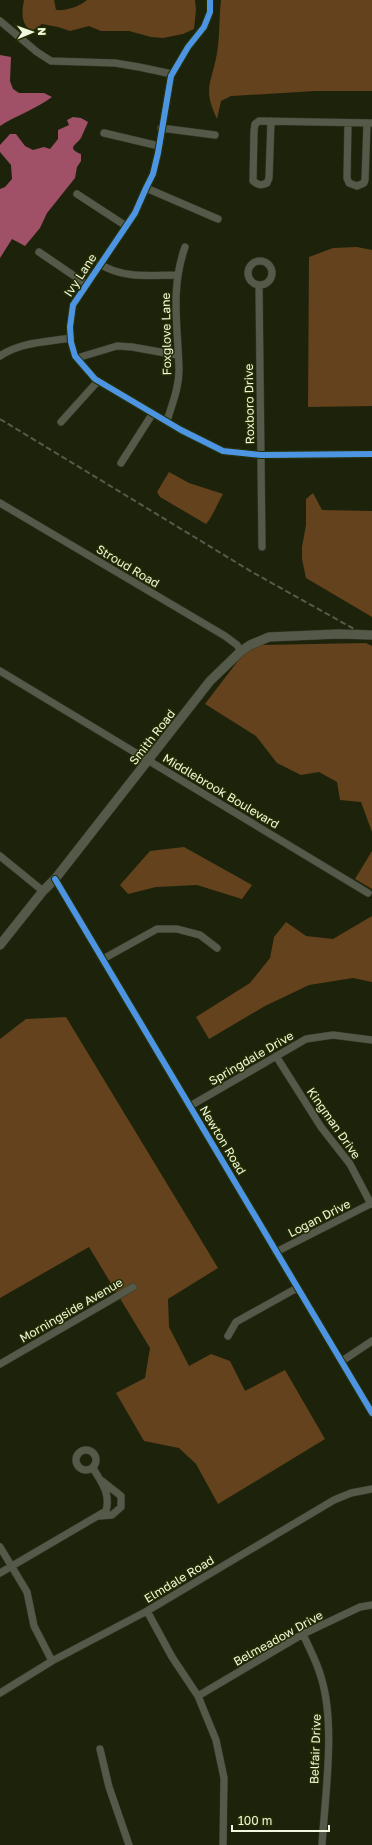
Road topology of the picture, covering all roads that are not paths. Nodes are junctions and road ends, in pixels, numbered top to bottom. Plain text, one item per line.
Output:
1 (210, 0) edge
2 (0, 21) edge
3 (172, 74) junction
4 (271, 121) junction
5 (348, 123) junction
6 (370, 123) edge
7 (162, 128) junction
8 (104, 133) dead end
9 (215, 135) dead end
10 (159, 146) junction
11 (146, 188) junction
12 (76, 194) dead end
13 (218, 219) dead end
14 (126, 226) junction
15 (185, 247) dead end
16 (39, 252) dead end
17 (100, 264) junction
18 (177, 275) junction
19 (86, 284) junction
20 (259, 285) dead end
21 (71, 338) junction
22 (177, 355) junction
23 (0, 356) edge
24 (77, 358) junction
25 (98, 381) junction
26 (153, 413) junction
27 (166, 421) junction
28 (61, 422) dead end
29 (372, 454) edge
30 (261, 455) junction
31 (121, 463) dead end
32 (0, 503) edge
33 (262, 546) dead end
34 (372, 635) edge
35 (241, 651) junction
36 (0, 672) edge
37 (148, 760) junction
38 (0, 856) edge
39 (55, 879) junction
40 (43, 891) junction
41 (368, 893) dead end
42 (0, 945) edge
43 (217, 948) dead end
44 (103, 958) junction
45 (372, 1040) edge
46 (276, 1056) junction
47 (190, 1106) junction
48 (372, 1204) edge
49 (276, 1252) junction
50 (133, 1287) dead end
51 (297, 1288) junction
52 (228, 1336) dead end
53 (372, 1341) edge
54 (342, 1361) junction
55 (0, 1364) edge
56 (372, 1413) edge
57 (93, 1468) dead end
58 (99, 1479) junction
59 (372, 1489) edge
60 (100, 1516) junction
61 (0, 1547) edge
62 (12, 1567) junction
63 (0, 1574) edge
64 (372, 1605) edge
65 (147, 1611) junction
66 (303, 1634) junction
67 (52, 1662) junction
68 (0, 1693) edge
69 (198, 1696) junction
70 (100, 1749) dead end
71 (129, 1845) edge
72 (223, 1845) edge
73 (322, 1845) edge

1 - 3 street, Ivy Lane
2 - 3 street
3 - 7 street, Ivy Lane
4 - 4 street
4 - 5 street
5 - 6 street
5 - 6 street
7 - 9 street
7 - 10 street, Ivy Lane
8 - 10 street
10 - 11 street, Ivy Lane
11 - 13 street
11 - 14 street, Ivy Lane
12 - 14 street
14 - 17 street, Ivy Lane
15 - 18 street, Foxglove Lane
16 - 19 street
17 - 18 street
17 - 19 street, Ivy Lane
18 - 22 street, Foxglove Lane
19 - 21 street, Ivy Lane
20 - 30 street, Roxboro Drive
21 - 23 street
21 - 24 street, Ivy Lane
22 - 24 street
22 - 27 street, Foxglove Lane
24 - 25 street, Ivy Lane
25 - 26 street, Ivy Lane
25 - 28 street
26 - 27 street, Ivy Lane
26 - 31 street
27 - 30 street, Ivy Lane
29 - 30 street, Ivy Lane
30 - 33 street, Roxboro Drive
32 - 35 street, Stroud Road
34 - 35 main road, Smith Road
35 - 37 main road, Smith Road
36 - 37 street, Middlebrook Boulevard
37 - 39 main road, Smith Road
37 - 41 street, Middlebrook Boulevard
38 - 40 street
39 - 40 main road, Smith Road
39 - 44 street, Newton Road
40 - 42 main road, Smith Road
43 - 44 street
44 - 47 street, Newton Road
45 - 46 street, Springdale Drive
46 - 47 street, Springdale Drive
46 - 48 street, Kingman Drive
47 - 49 street, Newton Road
48 - 49 street, Logan Drive
49 - 51 street, Newton Road
50 - 55 street, Morningside Avenue
51 - 52 street
51 - 54 street, Newton Road
53 - 54 street
54 - 56 street, Newton Road
57 - 58 street
58 - 60 street
58 - 60 street
59 - 65 street, Elmdale Road
60 - 62 street
61 - 62 street
62 - 63 street
62 - 67 street
64 - 66 street, Belmeadow Drive
65 - 67 street, Elmdale Road
65 - 69 street
66 - 69 street, Belmeadow Drive
66 - 73 street, Belfair Drive
67 - 68 street, Elmdale Road
69 - 72 street
70 - 71 street

